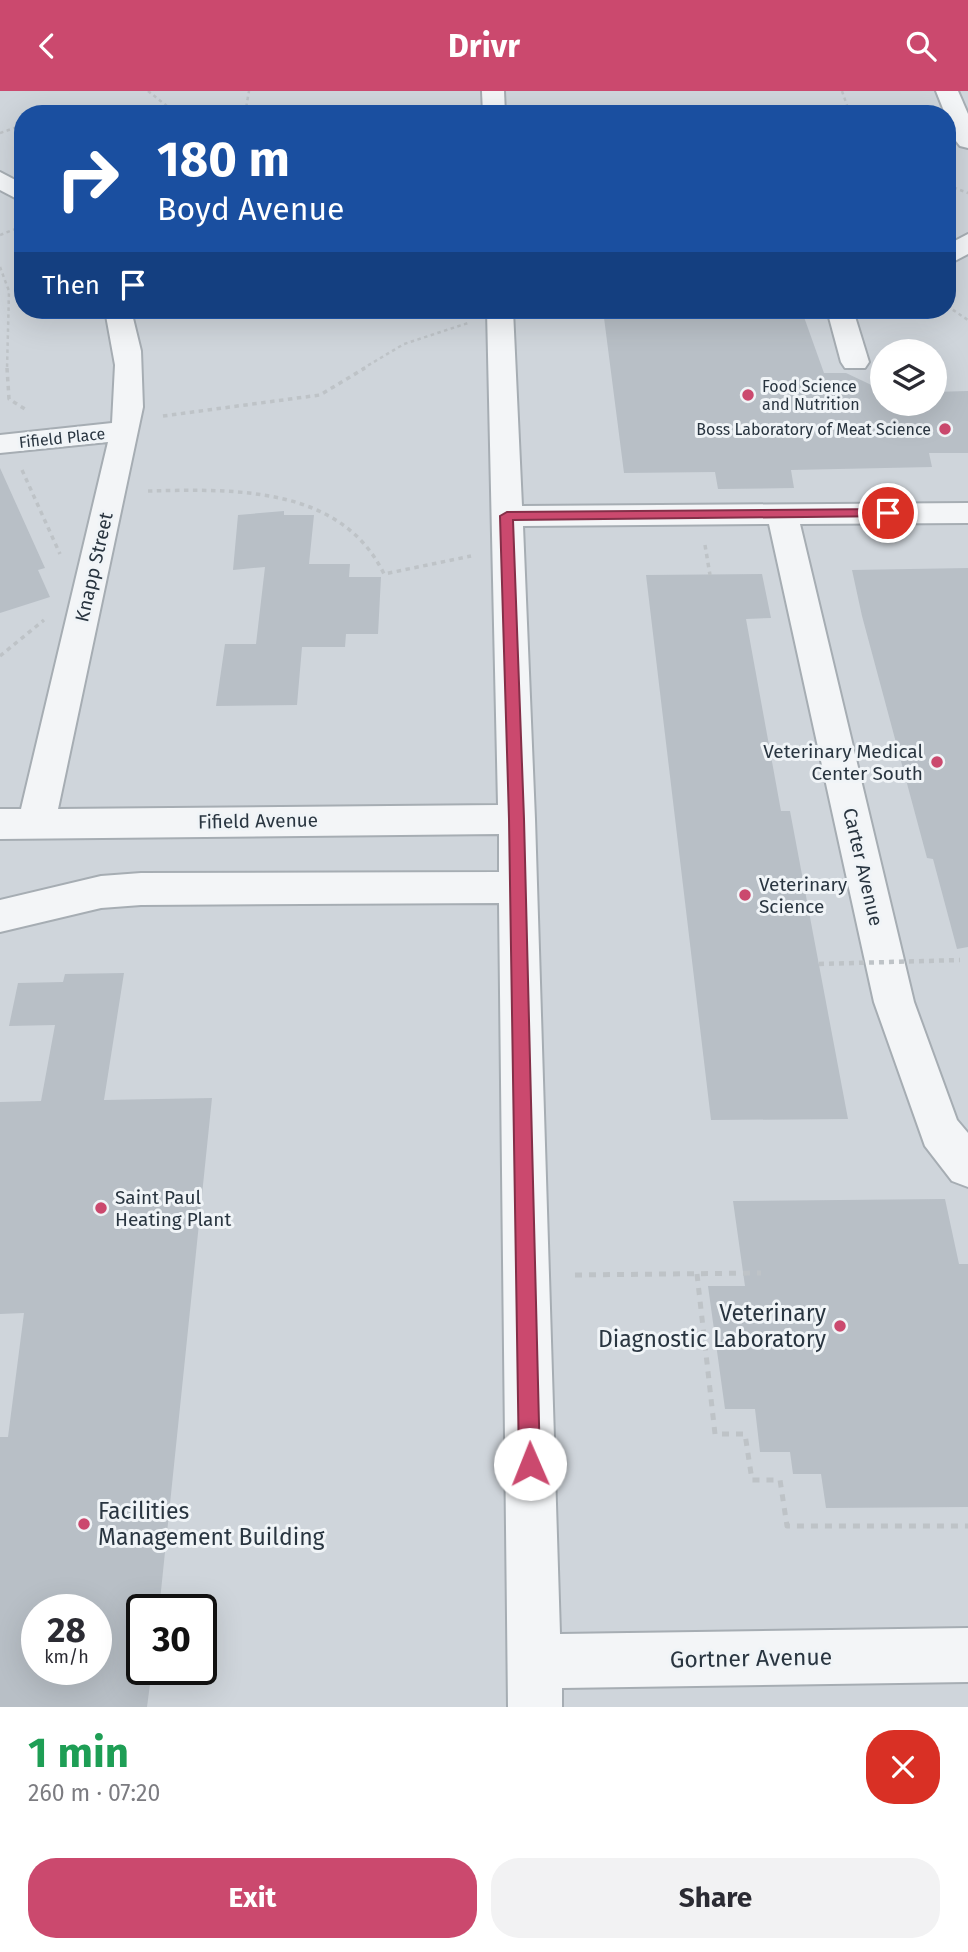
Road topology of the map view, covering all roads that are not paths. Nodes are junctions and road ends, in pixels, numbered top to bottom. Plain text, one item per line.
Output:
1 (956, 112) edge
2 (968, 141) edge
3 (120, 319) edge
4 (500, 319) edge
5 (843, 319) edge
6 (855, 362) dead end
7 (125, 426) junction
8 (5, 444) edge
9 (968, 513) edge
10 (782, 515) junction
11 (507, 516) junction
12 (517, 819) junction
13 (36, 823) junction
14 (0, 824) edge
15 (518, 887) junction
16 (0, 916) edge
17 (968, 1166) edge
18 (968, 1655) edge
19 (534, 1684) edge

1 - 2 street
3 - 7 street, Knapp Street
4 - 11 street
5 - 6 street
7 - 8 street, Fifield Place
7 - 13 street, Knapp Street
9 - 10 street
10 - 11 street
10 - 17 street, Carter Avenue
11 - 12 street
12 - 13 street, Fifield Avenue
12 - 15 street
13 - 14 street, Fifield Avenue
15 - 16 street
15 - 19 street
18 - 19 street, Gortner Avenue

